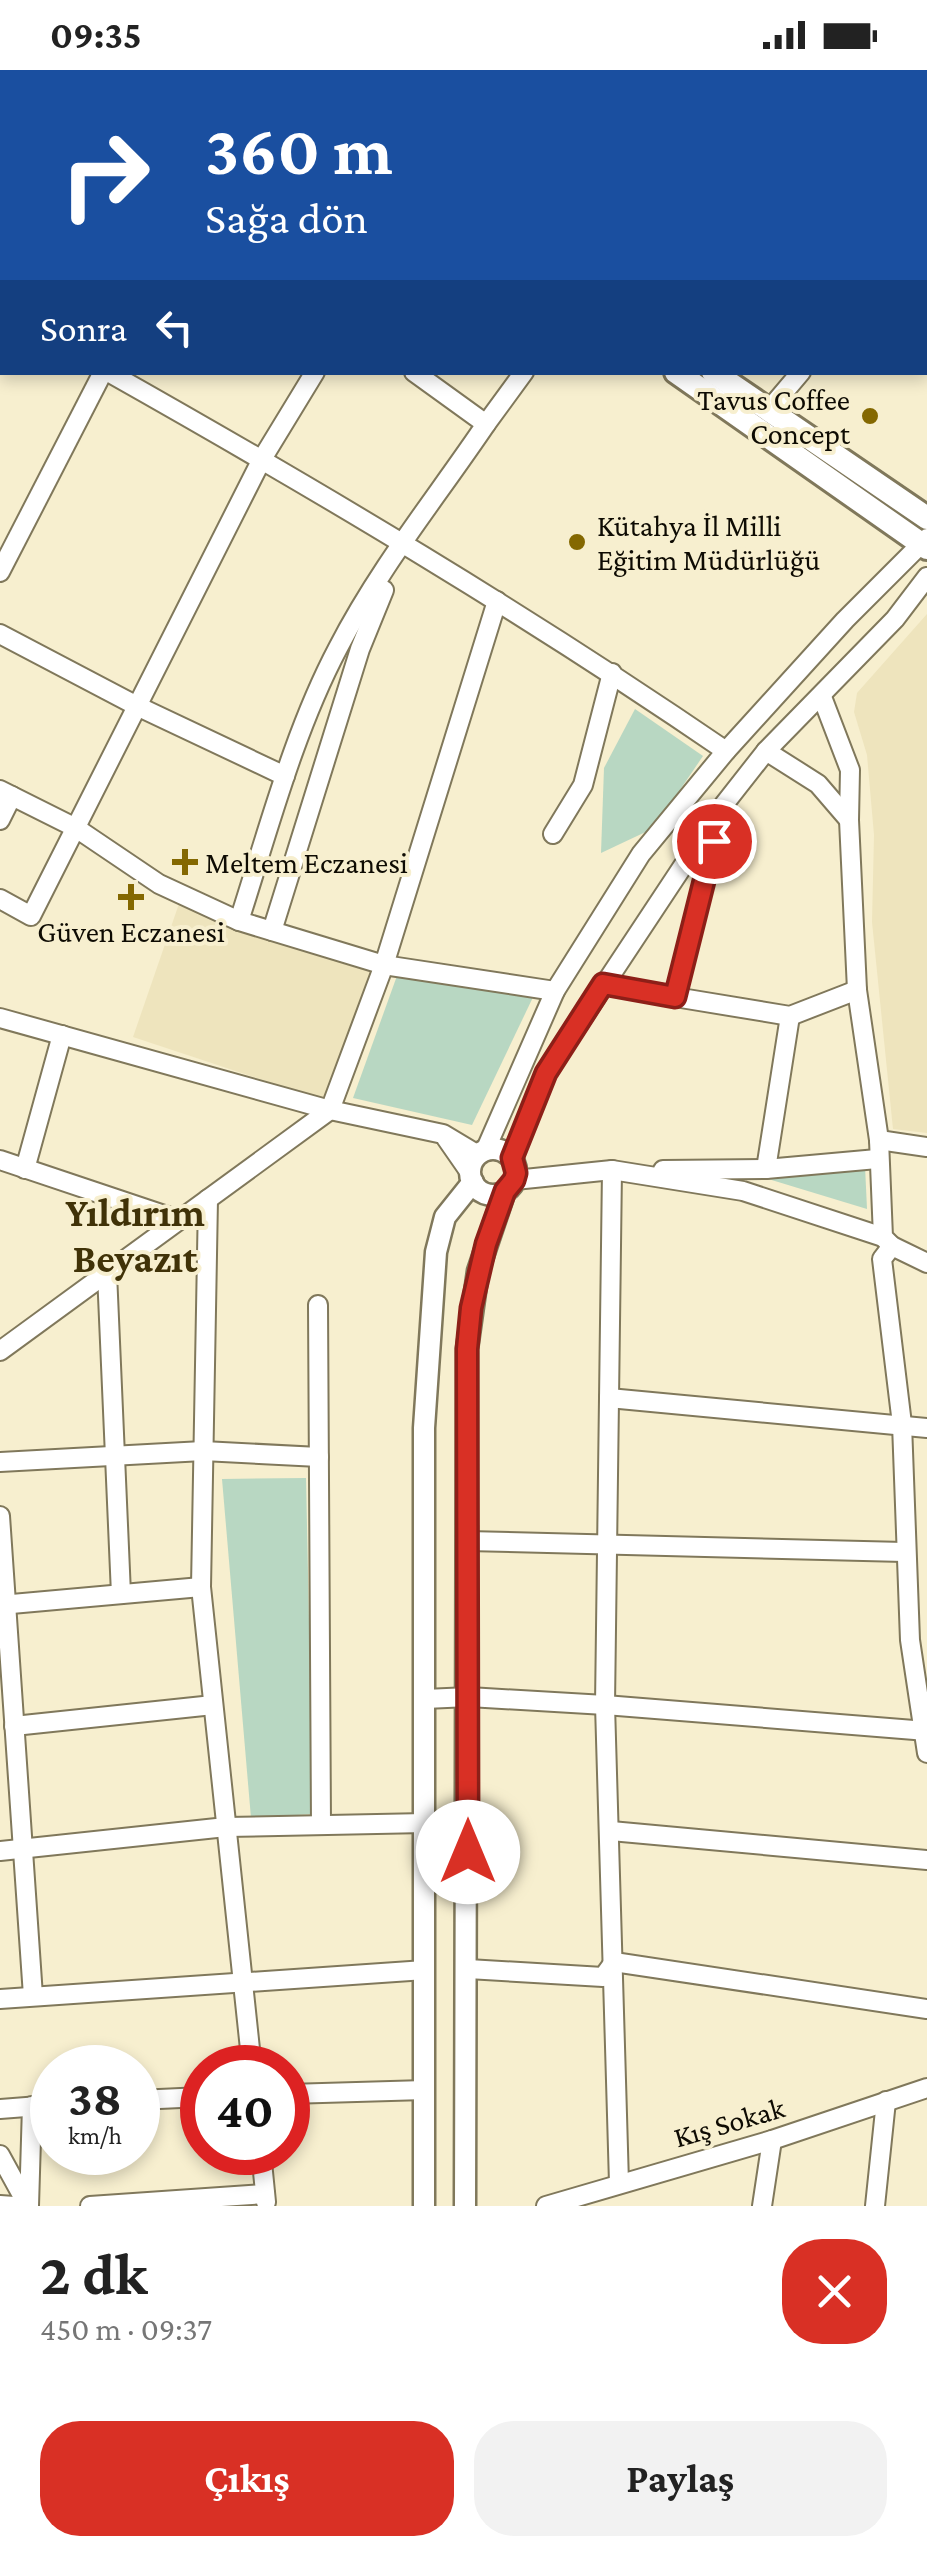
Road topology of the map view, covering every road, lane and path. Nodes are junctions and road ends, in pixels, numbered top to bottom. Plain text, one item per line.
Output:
1 (104, 375) edge
2 (111, 375) edge
3 (312, 375) edge
4 (418, 375) edge
5 (522, 375) edge
6 (680, 375) edge
7 (717, 375) edge
8 (798, 375) edge
9 (768, 410) junction
10 (486, 424) junction
11 (262, 459) junction
12 (927, 518) edge
13 (402, 542) junction
14 (925, 543) edge
15 (0, 572) edge
16 (927, 577) edge
17 (497, 601) junction
18 (0, 634) edge
19 (612, 673) junction
20 (822, 697) junction
21 (138, 706) junction
22 (726, 751) junction
23 (766, 751) junction
24 (285, 776) junction
25 (6, 793) edge
26 (722, 807) junction
27 (0, 820) edge
28 (848, 820) junction
29 (76, 828) junction
30 (554, 834) dead end
31 (0, 899) edge
32 (239, 921) junction
33 (272, 931) junction
34 (384, 964) junction
35 (603, 984) junction
36 (856, 990) junction
37 (555, 991) junction
38 (675, 997) junction
39 (790, 1016) junction
40 (0, 1018) edge
41 (62, 1035) junction
42 (330, 1110) junction
43 (927, 1147) edge
44 (878, 1149) junction
45 (0, 1160) edge
46 (477, 1165) junction
47 (25, 1169) junction
48 (612, 1170) junction
49 (766, 1170) junction
50 (512, 1174) junction
51 (208, 1199) junction
52 (179, 1220) junction
53 (887, 1241) junction
54 (927, 1263) edge
55 (106, 1273) junction
56 (318, 1306) dead end
57 (0, 1351) edge
58 (609, 1398) junction
59 (902, 1424) junction
60 (927, 1428) edge
61 (203, 1452) junction
62 (115, 1455) junction
63 (319, 1457) junction
64 (0, 1462) edge
65 (0, 1516) edge
66 (467, 1541) junction
67 (607, 1543) junction
68 (904, 1552) junction
69 (201, 1587) junction
70 (121, 1594) junction
71 (2, 1604) edge
72 (468, 1697) junction
73 (425, 1700) junction
74 (213, 1705) junction
75 (605, 1705) junction
76 (14, 1726) junction
77 (925, 1731) edge
78 (927, 1754) edge
79 (426, 1823) junction
80 (321, 1826) junction
81 (226, 1827) junction
82 (611, 1831) junction
83 (23, 1848) junction
84 (0, 1851) edge
85 (927, 1860) edge
86 (614, 1962) junction
87 (468, 1969) junction
88 (426, 1970) junction
89 (243, 1982) junction
90 (34, 1996) junction
91 (0, 1999) edge
92 (927, 2009) edge
93 (250, 2045) edge
94 (927, 2088) edge
95 (425, 2090) junction
96 (310, 2093) edge
97 (886, 2101) junction
98 (30, 2106) edge
99 (0, 2109) edge
100 (772, 2140) junction
101 (0, 2155) edge
102 (30, 2173) edge
103 (263, 2175) edge
104 (619, 2183) junction
105 (266, 2200) edge
106 (0, 2205) edge
107 (14, 2206) edge
108 (29, 2206) edge
109 (90, 2206) edge
110 (424, 2206) edge
111 (465, 2206) edge
112 (546, 2206) edge
113 (762, 2206) edge
114 (876, 2206) edge

1 - 15 street
2 - 11 street
3 - 11 street
4 - 10 street
5 - 10 street
6 - 14 main road
7 - 9 main road
8 - 9 street
9 - 12 main road
10 - 13 street
11 - 13 street
11 - 21 street
13 - 17 street
13 - 24 street
13 - 33 street
14 - 22 street
16 - 20 street
17 - 19 street
17 - 34 street
18 - 21 street
19 - 22 street
19 - 30 street
20 - 23 street
20 - 28 street
21 - 24 street
21 - 29 street
22 - 37 street
23 - 26 street
23 - 28 street
24 - 32 street
25 - 27 street
25 - 29 street
26 - 35 street
26 - 38 street
28 - 36 street
29 - 31 street
29 - 32 street
32 - 33 street
33 - 34 street
34 - 37 street
34 - 42 street
35 - 38 street
35 - 50 street
36 - 39 street
36 - 44 street
37 - 46 street
38 - 39 street
39 - 49 street
40 - 41 street
41 - 42 street
41 - 47 street
42 - 46 street
42 - 51 street
43 - 44 street
44 - 49 street
44 - 53 street
45 - 47 street
46 - 50 street
46 - 50 street
46 - 73 street
47 - 52 street
48 - 49 street
48 - 50 street
48 - 53 street
48 - 58 street
50 - 66 street
51 - 52 street
51 - 61 street
52 - 55 street
53 - 54 street
53 - 59 street
55 - 57 street
55 - 62 street
56 - 63 street
58 - 59 street
58 - 67 street
59 - 60 street
59 - 68 street
61 - 62 street
61 - 63 street
61 - 69 street
62 - 64 street
62 - 70 street
63 - 80 street
65 - 71 street
66 - 67 street
66 - 72 street
67 - 68 street
67 - 75 street
68 - 77 street
69 - 70 street
69 - 74 street
70 - 71 street
71 - 76 street
72 - 73 street
72 - 75 street
72 - 87 street
73 - 79 street
74 - 76 street
74 - 81 street
75 - 77 street
75 - 82 street
76 - 83 street
77 - 78 street
79 - 80 street
79 - 88 street
80 - 81 street
81 - 83 street
81 - 89 street
82 - 85 street
82 - 86 street
83 - 84 street
83 - 90 street
86 - 87 street
86 - 92 street
86 - 104 street
87 - 111 street
88 - 89 street
88 - 95 street
89 - 90 street
89 - 93 street
90 - 91 street
94 - 97 street, Kış Sokak
95 - 96 street
95 - 110 street
97 - 100 street, Kış Sokak
97 - 114 street
98 - 99 street
100 - 104 street, Kış Sokak
100 - 113 street
101 - 108 street
102 - 108 street
103 - 105 street
104 - 112 street, Kış Sokak
105 - 109 street
106 - 107 street

